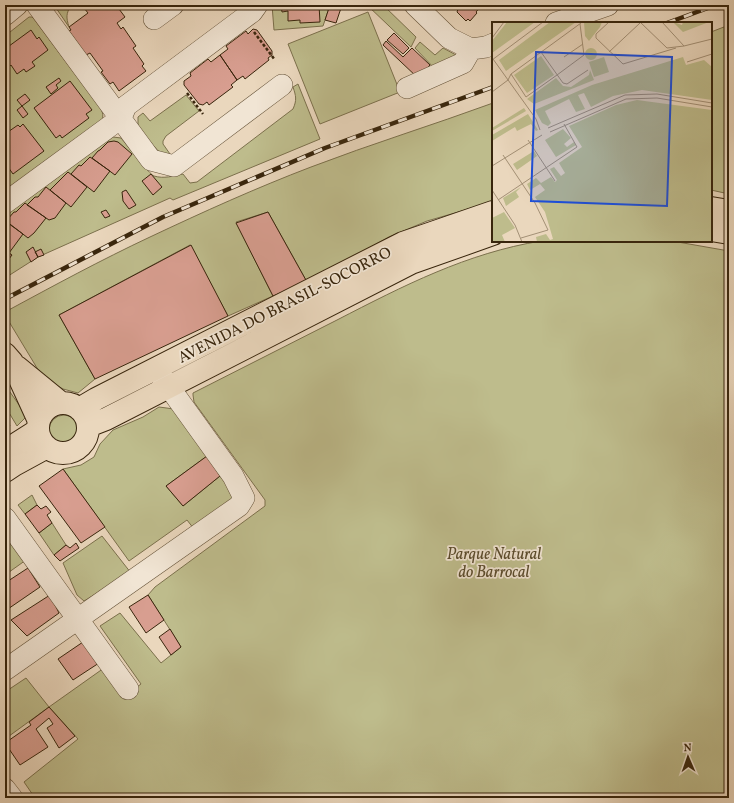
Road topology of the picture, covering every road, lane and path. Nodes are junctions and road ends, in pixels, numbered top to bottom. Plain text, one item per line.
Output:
1 (17, 5) edge
2 (37, 5) edge
3 (173, 5) edge
4 (257, 5) edge
5 (415, 5) edge
6 (608, 5) edge
7 (5, 14) edge
8 (154, 19) dead end
9 (559, 22) edge
10 (251, 28) dead end
11 (492, 44) edge
12 (471, 48) junction
13 (275, 60) dead end
14 (282, 85) dead end
15 (407, 88) dead end
16 (187, 92) dead end
17 (203, 114) dead end
18 (120, 118) junction
19 (5, 203) edge
20 (712, 208) edge
21 (492, 212) edge
22 (729, 212) edge
23 (712, 230) edge
24 (729, 233) edge
25 (492, 234) edge
26 (8, 358) edge
27 (156, 369) junction
28 (169, 386) junction
29 (76, 412) junction
30 (42, 433) junction
31 (5, 450) edge
32 (5, 471) edge
33 (5, 518) edge
34 (78, 618) junction
35 (5, 670) edge
36 (128, 689) dead end
37 (5, 789) edge
38 (12, 798) edge

1 - 7 street
2 - 18 street
3 - 8 street
4 - 18 street
5 - 12 street
6 - 9 street
10 - 13 path
11 - 12 street
12 - 15 street
14 - 18 street
16 - 17 path
18 - 19 street
20 - 22 main road
21 - 27 main road, AVENIDA DO BRASIL-SOCORRO
23 - 24 main road
25 - 28 main road, AVENIDA DO BRASIL-SOCORRO
26 - 29 main road
26 - 30 main road
27 - 28 street
27 - 29 main road, AVENIDA DO BRASIL-SOCORRO
28 - 29 main road, AVENIDA DO BRASIL-SOCORRO
28 - 34 street
29 - 30 main road
29 - 30 main road
30 - 31 main road
30 - 32 main road
33 - 34 street
34 - 35 street
34 - 36 street
37 - 38 street

